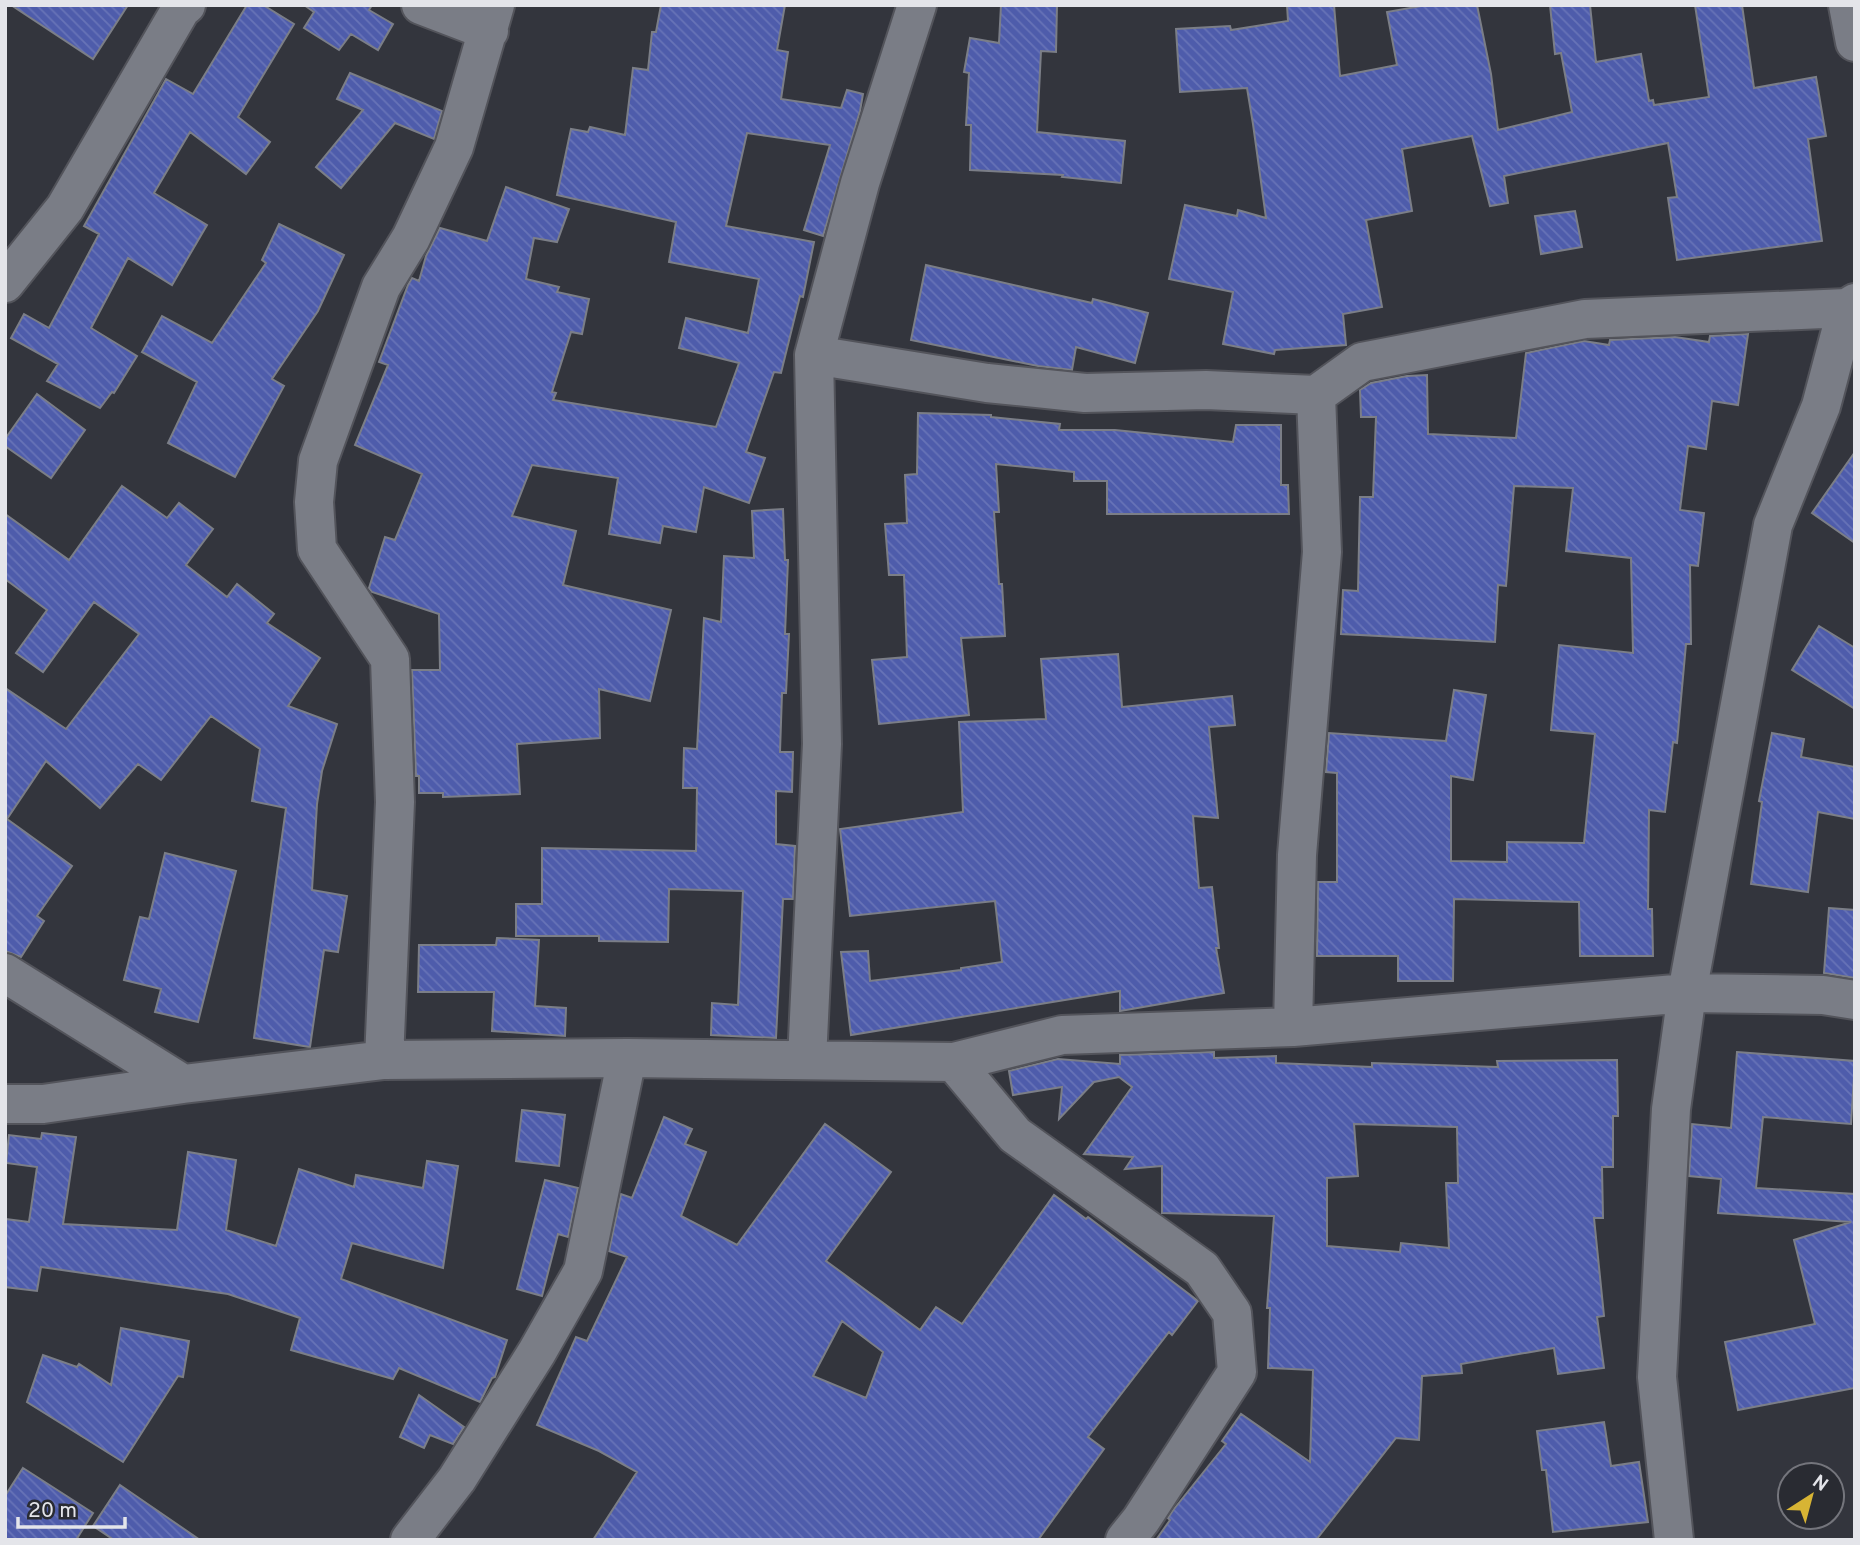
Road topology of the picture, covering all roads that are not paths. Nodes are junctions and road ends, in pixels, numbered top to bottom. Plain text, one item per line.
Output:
1 (186, 5) edge
2 (421, 5) edge
3 (917, 5) edge
4 (1847, 5) edge
5 (492, 18) edge
6 (1855, 42) edge
7 (5, 283) edge
8 (1851, 305) edge
9 (814, 355) junction
10 (1316, 395) junction
11 (5, 973) edge
12 (1687, 993) junction
13 (1855, 1000) edge
14 (1293, 1027) junction
15 (627, 1058) junction
16 (384, 1060) junction
17 (807, 1060) junction
18 (954, 1062) junction
19 (183, 1084) junction
20 (5, 1104) edge
21 (410, 1540) edge
22 (1125, 1540) edge
23 (1674, 1540) edge

1 - 7 street
2 - 5 street
3 - 9 street
4 - 6 street
5 - 16 street
8 - 10 street
8 - 12 street
9 - 10 street
9 - 17 street
10 - 14 street
11 - 19 street
12 - 13 street
12 - 14 street
12 - 23 street
14 - 18 street
15 - 16 street
15 - 17 street
15 - 21 street
16 - 19 street
17 - 18 street
18 - 22 street
19 - 20 street

